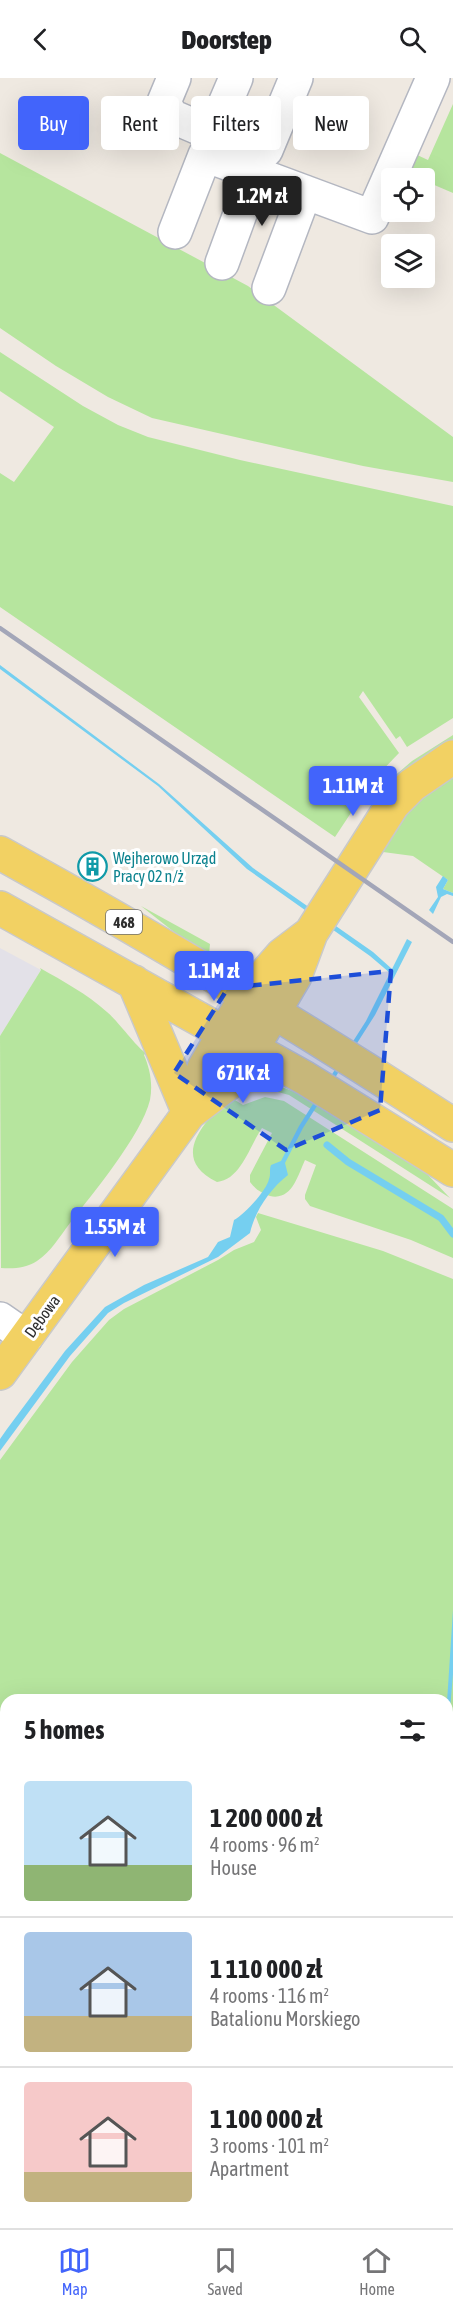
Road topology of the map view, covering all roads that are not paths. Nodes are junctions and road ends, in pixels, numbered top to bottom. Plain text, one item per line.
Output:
1 (174, 78) edge
2 (236, 78) edge
3 (296, 78) edge
4 (433, 78) edge
5 (228, 96) edge
6 (281, 114) edge
7 (191, 125) edge
8 (250, 150) edge
9 (266, 150) edge
10 (255, 173) junction
11 (305, 192) junction
12 (175, 232) dead end
13 (222, 263) dead end
14 (269, 288) dead end
15 (453, 757) edge
16 (0, 853) edge
17 (0, 908) edge
18 (311, 933) junction
19 (295, 976) junction
20 (134, 982) junction
21 (247, 995) junction
22 (274, 1012) junction
23 (315, 1035) junction
24 (239, 1041) junction
25 (189, 1113) junction
26 (453, 1125) edge
27 (453, 1170) edge
28 (0, 1318) edge
29 (26, 1337) junction
30 (0, 1373) edge

1 - 7 street
2 - 5 street
3 - 6 street
4 - 11 street
8 - 9 street
10 - 11 street
10 - 12 street
10 - 13 street
11 - 14 street
15 - 18 main road
16 - 21 main road, 468
17 - 20 main road
18 - 19 main road
18 - 21 main road
19 - 22 main road
19 - 23 main road
20 - 24 main road
20 - 25 main road
21 - 22 main road, 468
21 - 24 main road
22 - 23 main road, 468
22 - 24 main road
23 - 26 main road, 468
24 - 25 main road, Dębowa
24 - 27 main road
25 - 29 main road, Dębowa
28 - 29 street
29 - 30 main road, Dębowa

